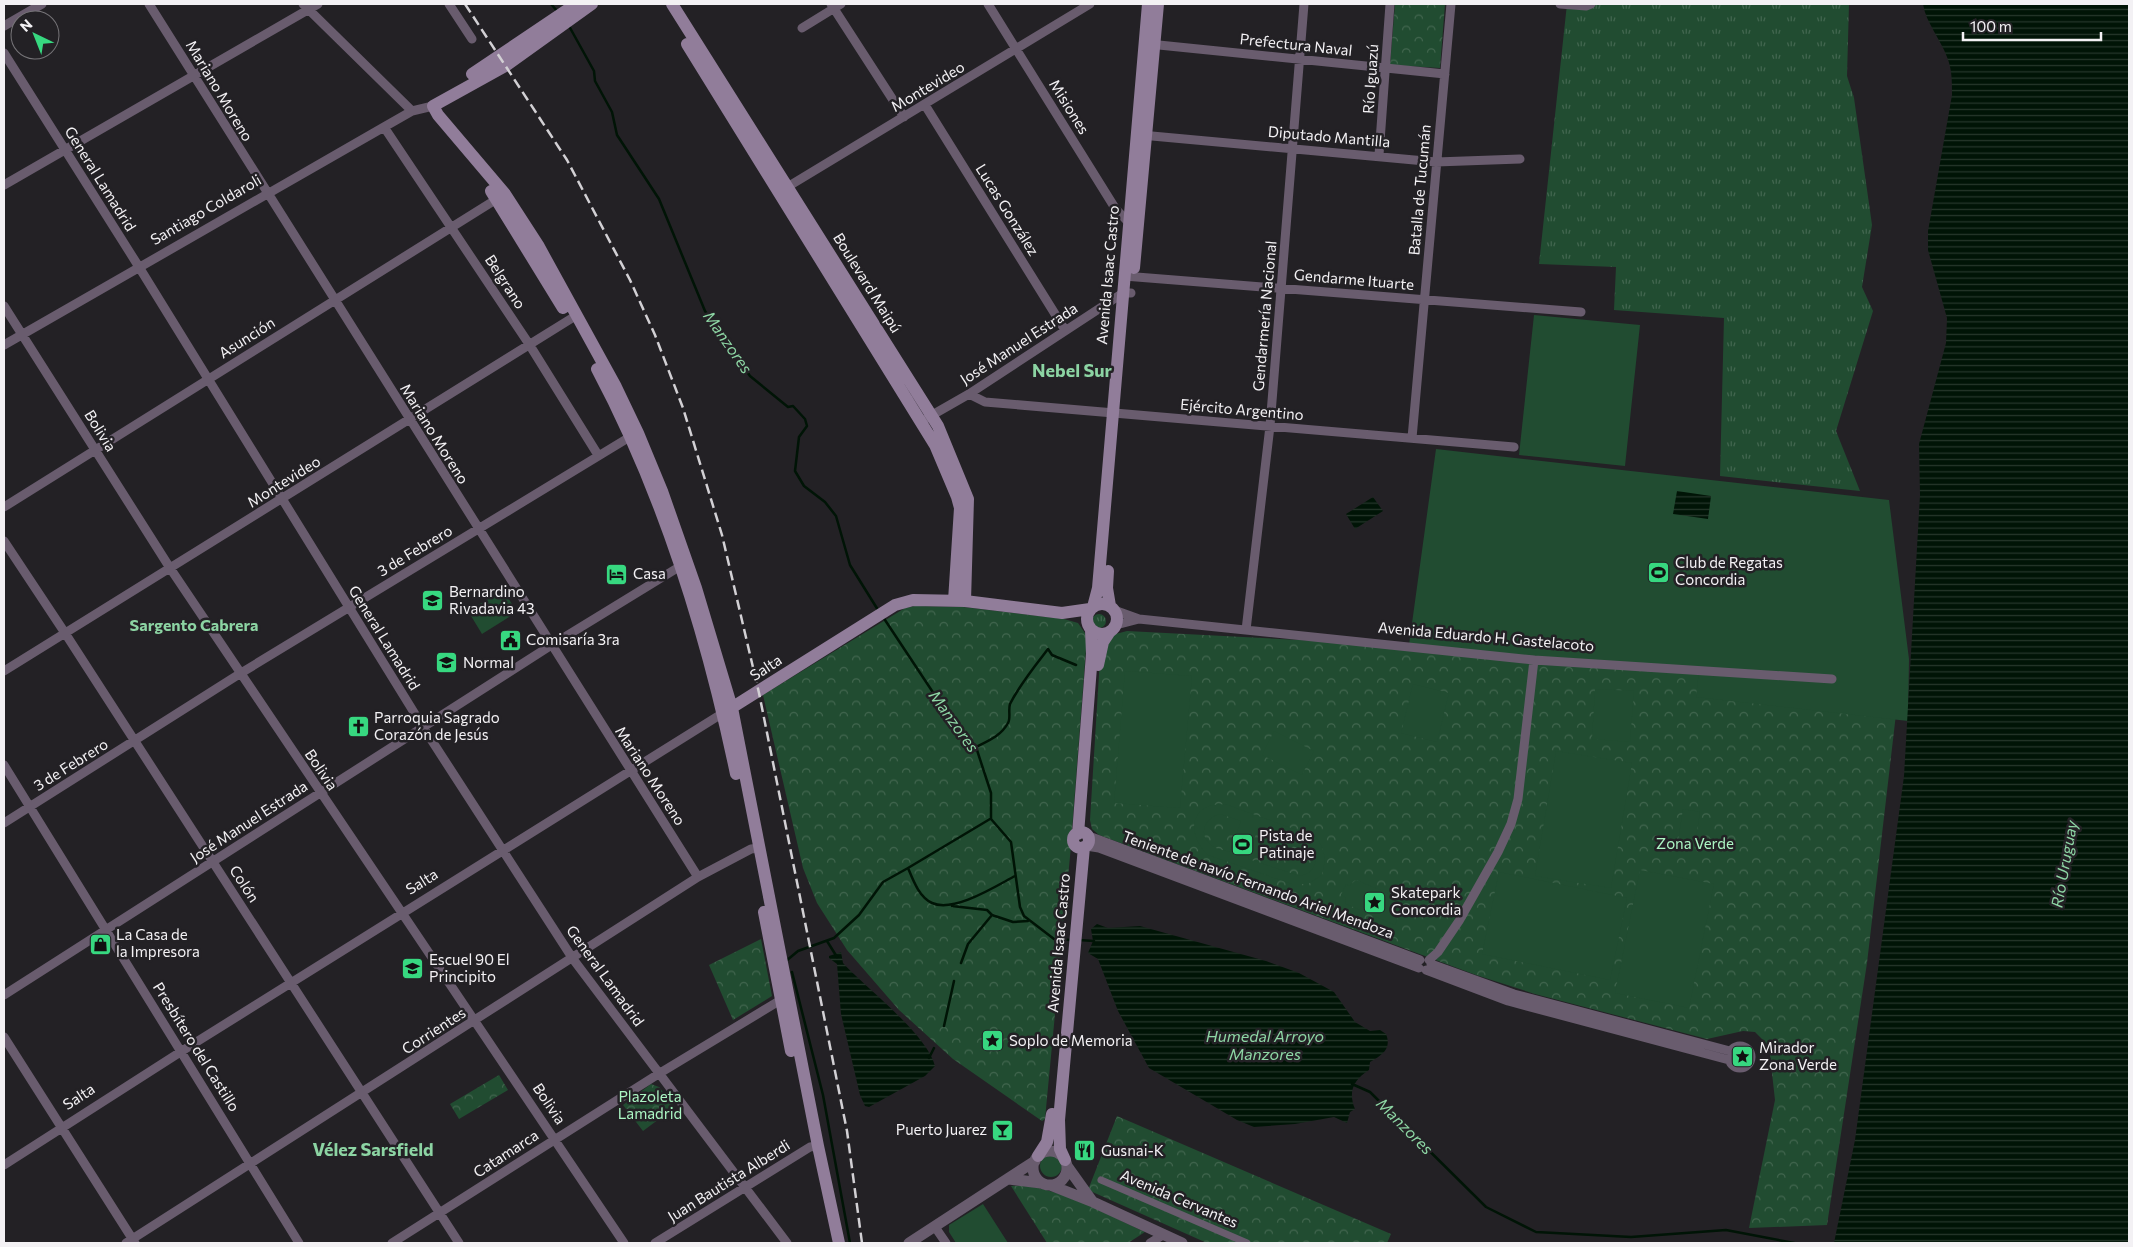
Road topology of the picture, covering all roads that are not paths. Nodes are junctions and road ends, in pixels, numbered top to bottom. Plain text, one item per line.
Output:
1 (42, 4) edge
2 (149, 4) edge
3 (318, 4) edge
4 (449, 4) edge
5 (592, 4) edge
6 (662, 4) edge
7 (672, 4) edge
8 (988, 4) edge
9 (1090, 4) edge
10 (1148, 4) edge
11 (1158, 4) edge
12 (1304, 4) edge
13 (1390, 4) edge
14 (1451, 4) edge
15 (1560, 4) edge
16 (835, 5) edge
17 (1589, 5) edge
18 (306, 6) edge
19 (566, 16) edge
20 (4, 26) edge
21 (802, 28) dead end
22 (472, 39) dead end
23 (1149, 44) junction
24 (1017, 49) junction
25 (4, 53) edge
26 (1300, 59) junction
27 (1386, 68) junction
28 (1445, 74) junction
29 (194, 77) junction
30 (925, 105) junction
31 (430, 106) junction
32 (412, 112) junction
33 (904, 117) junction
34 (384, 127) junction
35 (1141, 135) junction
36 (1292, 147) junction
37 (66, 150) junction
38 (1379, 155) junction
39 (1520, 159) dead end
40 (1436, 162) junction
41 (4, 185) edge
42 (784, 189) junction
43 (265, 194) junction
44 (501, 197) junction
45 (1129, 223) junction
46 (452, 227) junction
47 (139, 267) junction
48 (1129, 276) junction
49 (1282, 288) junction
50 (1127, 293) junction
51 (334, 300) junction
52 (1424, 300) junction
53 (4, 306) edge
54 (1581, 312) dead end
55 (573, 317) junction
56 (1065, 330) junction
57 (22, 335) junction
58 (528, 344) junction
59 (4, 345) edge
60 (208, 379) junction
61 (969, 394) junction
62 (1116, 413) junction
63 (927, 418) junction
64 (409, 420) junction
65 (1270, 426) junction
66 (634, 434) junction
67 (1412, 438) junction
68 (1514, 447) dead end
69 (95, 449) junction
70 (598, 455) junction
71 (282, 500) junction
72 (4, 507) edge
73 (478, 530) junction
74 (4, 541) edge
75 (684, 566) junction
76 (170, 568) junction
77 (959, 601) junction
78 (349, 607) junction
79 (1091, 608) junction
80 (1112, 608) junction
81 (1062, 613) junction
82 (1139, 619) junction
83 (1090, 628) junction
84 (1112, 629) junction
85 (1246, 630) junction
86 (65, 633) junction
87 (550, 646) junction
88 (1534, 660) junction
89 (4, 672) edge
90 (241, 673) junction
91 (1832, 678) dead end
92 (728, 711) junction
93 (423, 727) junction
94 (135, 741) junction
95 (4, 765) edge
96 (630, 770) junction
97 (320, 793) junction
98 (30, 806) junction
99 (4, 823) edge
100 (1083, 840) junction
101 (756, 848) junction
102 (503, 850) junction
103 (213, 862) junction
104 (698, 877) junction
105 (403, 913) junction
106 (106, 930) junction
107 (573, 959) junction
108 (1425, 964) junction
109 (292, 984) junction
110 (1068, 987) junction
111 (4, 995) edge
112 (786, 998) junction
113 (476, 1021) junction
114 (4, 1037) edge
115 (182, 1051) junction
116 (1730, 1056) dead end
117 (660, 1073) junction
118 (362, 1094) junction
119 (62, 1128) junction
120 (556, 1139) junction
121 (814, 1146) junction
122 (1037, 1158) junction
123 (1066, 1163) junction
124 (251, 1164) junction
125 (4, 1165) edge
126 (1009, 1179) junction
127 (1101, 1180) dead end
128 (1046, 1184) junction
129 (746, 1186) junction
130 (1093, 1202) junction
131 (440, 1213) junction
132 (936, 1227) junction
133 (1163, 1235) junction
134 (131, 1242) edge
135 (299, 1243) edge
136 (392, 1243) edge
137 (459, 1243) edge
138 (624, 1243) edge
139 (655, 1243) edge
140 (787, 1243) edge
141 (830, 1243) edge
142 (839, 1243) edge
143 (909, 1243) edge
144 (946, 1243) edge
145 (1150, 1243) edge
146 (1182, 1243) edge
147 (1247, 1243) edge

1 - 20 street
2 - 29 street, Mariano Moreno
3 - 18 street
4 - 22 street
5 - 19 main road, Santiago Coldaroli
6 - 42 main road, Boulevard Maipú
7 - 42 main road, Boulevard Maipú
8 - 24 street, Misiones
9 - 24 street, Montevideo
10 - 23 main road, Avenida Isaac Castro
11 - 23 main road, Avenida Isaac Castro
12 - 26 street, Gendarmería Nacional
13 - 27 street, Río Iguazú
14 - 28 street, Batalla de Tucumán
15 - 17 street
16 - 21 street
16 - 33 street
18 - 29 street
18 - 32 street
19 - 31 main road, Santiago Coldaroli
23 - 26 street, Prefectura Naval
23 - 35 main road, Avenida Isaac Castro
24 - 30 street, Montevideo
24 - 45 street, Misiones
25 - 37 street, General Lamadrid
26 - 27 street, Prefectura Naval
26 - 36 street, Gendarmería Nacional
27 - 28 street, Prefectura Naval
27 - 38 street, Río Iguazú
28 - 40 street, Batalla de Tucumán
29 - 37 street
29 - 43 street, Mariano Moreno
30 - 33 street, Montevideo
30 - 56 street, Lucas González
31 - 32 street, Santiago Coldaroli
31 - 44 main road
32 - 34 street, Santiago Coldaroli
33 - 42 street, Montevideo
34 - 43 street, Santiago Coldaroli
34 - 46 street, Belgrano
35 - 36 street, Diputado Mantilla
35 - 45 main road, Avenida Isaac Castro
35 - 48 main road, Avenida Isaac Castro
36 - 38 street, Diputado Mantilla
36 - 49 street, Gendarmería Nacional
37 - 41 street
37 - 47 street, General Lamadrid
38 - 40 street, Diputado Mantilla
39 - 40 street, Diputado Mantilla
40 - 52 street, Batalla de Tucumán
42 - 63 main road, Boulevard Maipú
43 - 47 street, Santiago Coldaroli
43 - 51 street, Mariano Moreno
44 - 46 street, Asunción
44 - 55 main road
45 - 48 main road, Avenida Isaac Castro
46 - 51 street, Asunción
46 - 58 street, Belgrano
47 - 57 street, Santiago Coldaroli
47 - 60 street, General Lamadrid
48 - 49 street, Gendarme Ituarte
48 - 50 main road, Avenida Isaac Castro
49 - 52 street, Gendarme Ituarte
49 - 65 street, Gendarmería Nacional
50 - 56 street, José Manuel Estrada
50 - 62 main road, Avenida Isaac Castro
51 - 60 street, Asunción
51 - 64 street, Mariano Moreno
52 - 54 street, Gendarme Ituarte
52 - 67 street, Batalla de Tucumán
53 - 57 street, Bolivia
55 - 58 street, Montevideo
55 - 66 main road
56 - 61 street, José Manuel Estrada
57 - 59 street, Santiago Coldaroli
57 - 69 street, Bolivia
58 - 64 street, Montevideo
58 - 70 street, Belgrano
60 - 69 street, Asunción
60 - 71 street, General Lamadrid
61 - 62 street, Ejército Argentino
61 - 63 street, José Manuel Estrada
62 - 65 street, Ejército Argentino
62 - 79 main road, Avenida Isaac Castro
62 - 80 main road, Avenida Isaac Castro
63 - 77 main road, Boulevard Maipú
64 - 71 street, Montevideo
64 - 73 street, Mariano Moreno
65 - 67 street, Ejército Argentino
65 - 85 street, Gendarmería Nacional
66 - 70 street, 3 de Febrero
66 - 75 main road
67 - 68 street, Ejército Argentino
69 - 72 street, Asunción
69 - 76 street, Bolivia
70 - 73 street, 3 de Febrero
71 - 76 street, Montevideo
71 - 78 street, General Lamadrid
73 - 78 street, 3 de Febrero
73 - 87 street, Mariano Moreno
74 - 86 street, Colón
75 - 87 street, José Manuel Estrada
75 - 92 main road
76 - 86 street, Montevideo
76 - 90 street, Bolivia
77 - 81 main road
77 - 92 main road, Salta
78 - 90 street, 3 de Febrero
78 - 93 street, General Lamadrid
79 - 80 main road
79 - 81 main road
79 - 83 main road
80 - 82 street, Avenida Eduardo H. Gastelacoto
80 - 84 main road
81 - 83 main road
82 - 84 street, Avenida Eduardo H. Gastelacoto
82 - 85 street, Avenida Eduardo H. Gastelacoto
83 - 84 main road
83 - 100 main road, Avenida Isaac Castro
84 - 100 main road, Avenida Isaac Castro
85 - 88 street, Avenida Eduardo H. Gastelacoto
86 - 89 street, Montevideo
86 - 94 street, Colón
87 - 93 street, José Manuel Estrada
87 - 96 street, Mariano Moreno
88 - 91 street, Avenida Eduardo H. Gastelacoto
88 - 108 street
90 - 94 street, 3 de Febrero
90 - 97 street, Bolivia
92 - 96 street, Salta
92 - 101 main road
93 - 97 street, José Manuel Estrada
93 - 102 street, General Lamadrid
94 - 98 street, 3 de Febrero
94 - 103 street, Colón
95 - 98 street, Presbítero del Castillo
96 - 102 street, Salta
96 - 104 street, Mariano Moreno
97 - 103 street, José Manuel Estrada
97 - 105 street, Bolivia
98 - 99 street, 3 de Febrero
98 - 106 street, Presbítero del Castillo
100 - 108 street, Teniente de navío Fernando Ariel Mendoza
100 - 110 main road, Avenida Isaac Castro
101 - 104 street, Corrientes
101 - 112 main road
102 - 105 street, Salta
102 - 107 street, General Lamadrid
103 - 106 street, José Manuel Estrada
103 - 109 street, Colón
104 - 107 street, Corrientes
105 - 109 street, Salta
105 - 113 street, Bolivia
106 - 111 street, José Manuel Estrada
106 - 115 street, Presbítero del Castillo
107 - 113 street, Corrientes
107 - 117 street, General Lamadrid
108 - 116 street, Teniente de navío Fernando Ariel Mendoza
109 - 115 street, Salta
109 - 118 street, Colón
110 - 122 main road, Avenida Isaac Castro
110 - 123 main road, Avenida Isaac Castro
112 - 117 street, Catamarca
112 - 121 main road
113 - 118 street, Corrientes
113 - 120 street, Bolivia
114 - 119 street
115 - 119 street, Salta
115 - 124 street, Presbítero del Castillo
117 - 120 street, Catamarca
117 - 129 street, General Lamadrid
118 - 124 street, Corrientes
118 - 131 street, Colón
119 - 125 street, Salta
119 - 134 street
120 - 131 street, Catamarca
120 - 138 street, Bolivia
121 - 129 street, Juan Bautista Alberdi
121 - 141 main road
121 - 142 main road
122 - 123 street
122 - 126 street
122 - 128 street
123 - 128 street
123 - 130 street
124 - 134 street, Corrientes
124 - 135 street, Presbítero del Castillo
126 - 128 street
126 - 132 street
127 - 147 street, Avenida Cervantes
128 - 130 street
129 - 139 street, Juan Bautista Alberdi
129 - 140 street, General Lamadrid
130 - 133 street
131 - 136 street, Catamarca
131 - 137 street, Colón
132 - 143 street
132 - 144 street
133 - 145 street
133 - 146 street

